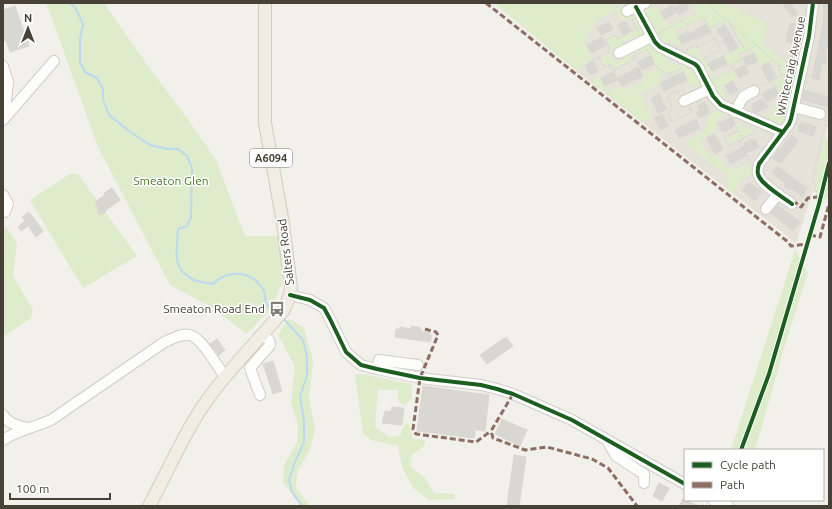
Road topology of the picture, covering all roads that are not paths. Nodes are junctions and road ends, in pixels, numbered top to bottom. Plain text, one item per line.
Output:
1 (265, 3) edge
2 (813, 3) edge
3 (636, 7) edge
4 (651, 37) junction
5 (619, 53) dead end
6 (54, 61) dead end
7 (3, 66) edge
8 (708, 86) junction
9 (754, 91) road end
10 (684, 101) dead end
11 (794, 107) junction
12 (735, 112) junction
13 (825, 118) edge
14 (3, 120) edge
15 (783, 132) junction
16 (778, 194) junction
17 (3, 195) edge
18 (792, 204) dead end
19 (766, 209) dead end
20 (5, 212) dead end
21 (290, 295) junction
22 (263, 335) junction
23 (418, 364) dead end
24 (377, 369) junction
25 (225, 377) junction
26 (260, 395) dead end
27 (3, 415) edge
28 (28, 428) junction
29 (3, 440) edge
30 (607, 440) junction
31 (644, 483) dead end
32 (684, 483) edge
33 (716, 501) edge
34 (149, 506) edge
35 (728, 506) edge

1 - 21 main road, Salters Road / A6094
2 - 11 street, Whitecraig Avenue
3 - 4 street
4 - 5 street
4 - 8 street
6 - 14 street
7 - 14 street
8 - 10 street
8 - 12 street
9 - 12 street
11 - 13 street
11 - 15 street, Whitecraig Avenue
12 - 15 street
15 - 16 street, Whitecraig Avenue
16 - 18 street
16 - 19 street
17 - 20 street
21 - 22 main road, Salters Road / A6094
21 - 24 street
22 - 25 main road, Salters Road / A6094
22 - 26 street
23 - 24 street
24 - 30 street
25 - 28 street
25 - 34 main road, Salters Road / A6094
27 - 28 street
28 - 29 street
30 - 31 street
30 - 32 street
33 - 35 street

